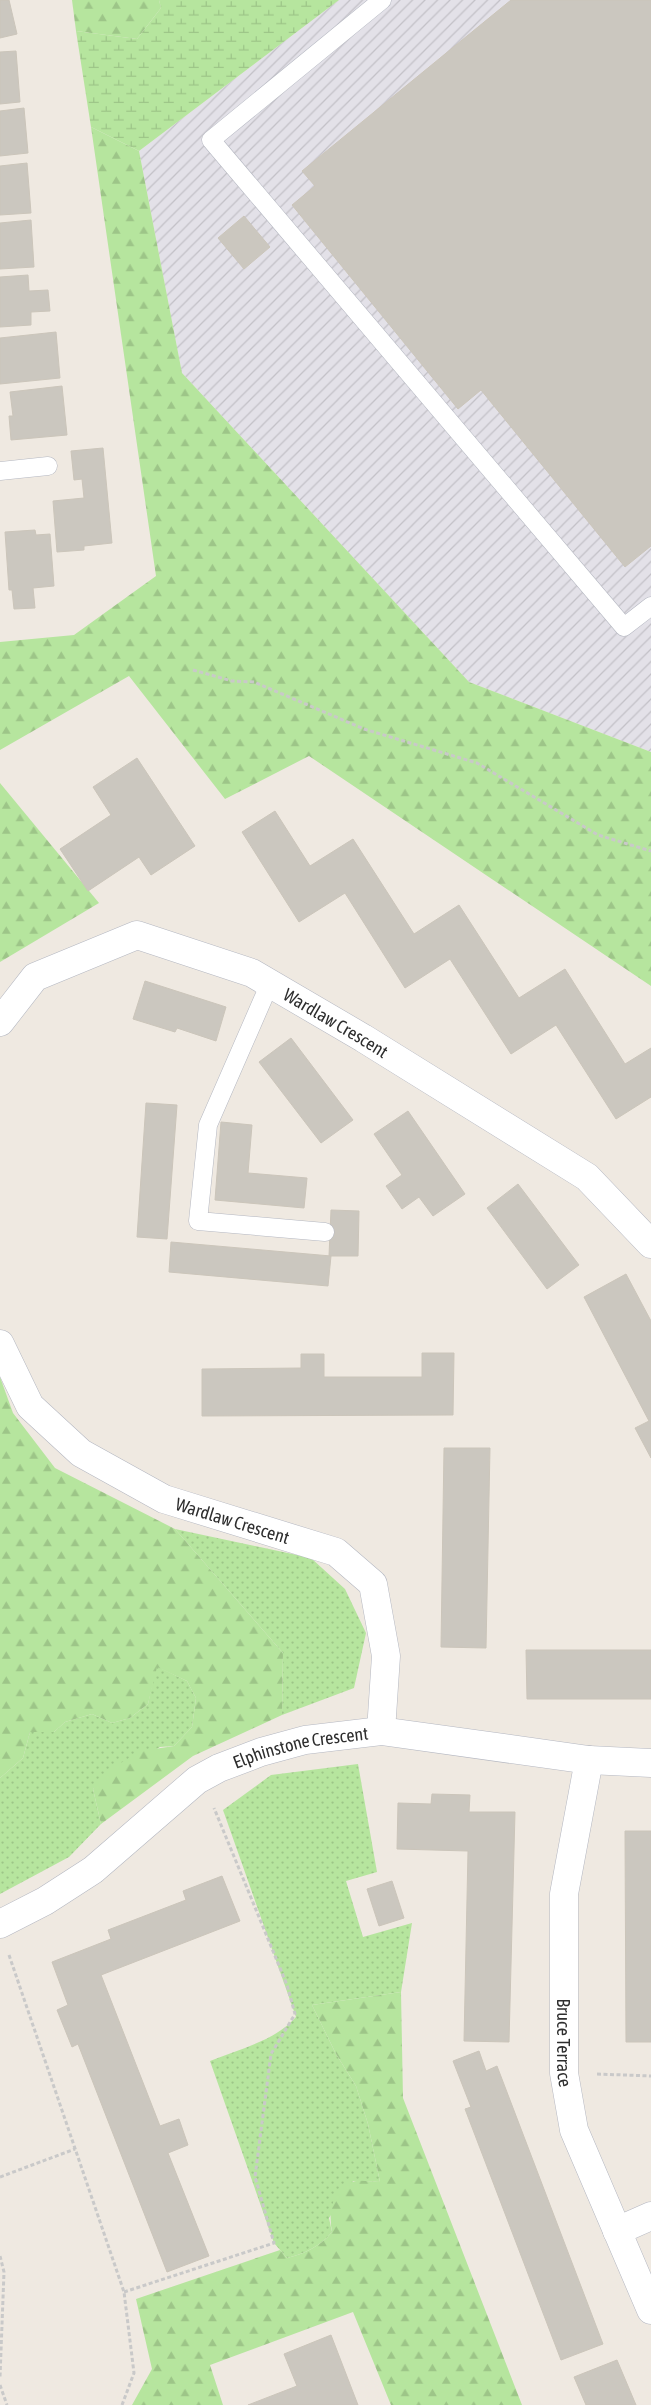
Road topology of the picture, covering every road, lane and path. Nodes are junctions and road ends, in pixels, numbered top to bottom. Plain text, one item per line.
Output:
1 (382, 0) edge
2 (48, 466) dead end
3 (0, 471) edge
4 (651, 606) edge
5 (193, 670) dead end
6 (651, 851) edge
7 (270, 983) junction
8 (0, 1022) edge
9 (324, 1232) dead end
10 (651, 1244) edge
11 (0, 1344) edge
12 (381, 1730) junction
13 (589, 1760) junction
14 (651, 1763) edge
15 (202, 1778) junction
16 (0, 1924) edge
17 (9, 1954) dead end
18 (564, 2073) junction
19 (651, 2076) edge
20 (75, 2149) junction
21 (0, 2177) edge
22 (651, 2216) edge
23 (617, 2231) junction
24 (0, 2256) edge
25 (124, 2292) junction
26 (2, 2296) edge
27 (651, 2310) edge
28 (0, 2377) edge
29 (0, 2385) edge
30 (7, 2405) edge
31 (122, 2405) edge

1 - 4 lane
2 - 3 lane
5 - 6 path
7 - 8 street, Wardlaw Crescent
7 - 9 lane
7 - 10 street, Wardlaw Crescent
11 - 12 street, Wardlaw Crescent
12 - 13 street, Elphinstone Crescent
12 - 15 street, Elphinstone Crescent
13 - 14 street, Elphinstone Crescent
13 - 18 street, Bruce Terrace
15 - 16 street, Elphinstone Crescent
15 - 25 path
17 - 20 path
18 - 19 path
18 - 23 street, Bruce Terrace
20 - 21 path
20 - 25 path
22 - 23 street
23 - 27 street, Bruce Terrace
24 - 26 path
25 - 31 path
26 - 28 path
29 - 30 path

